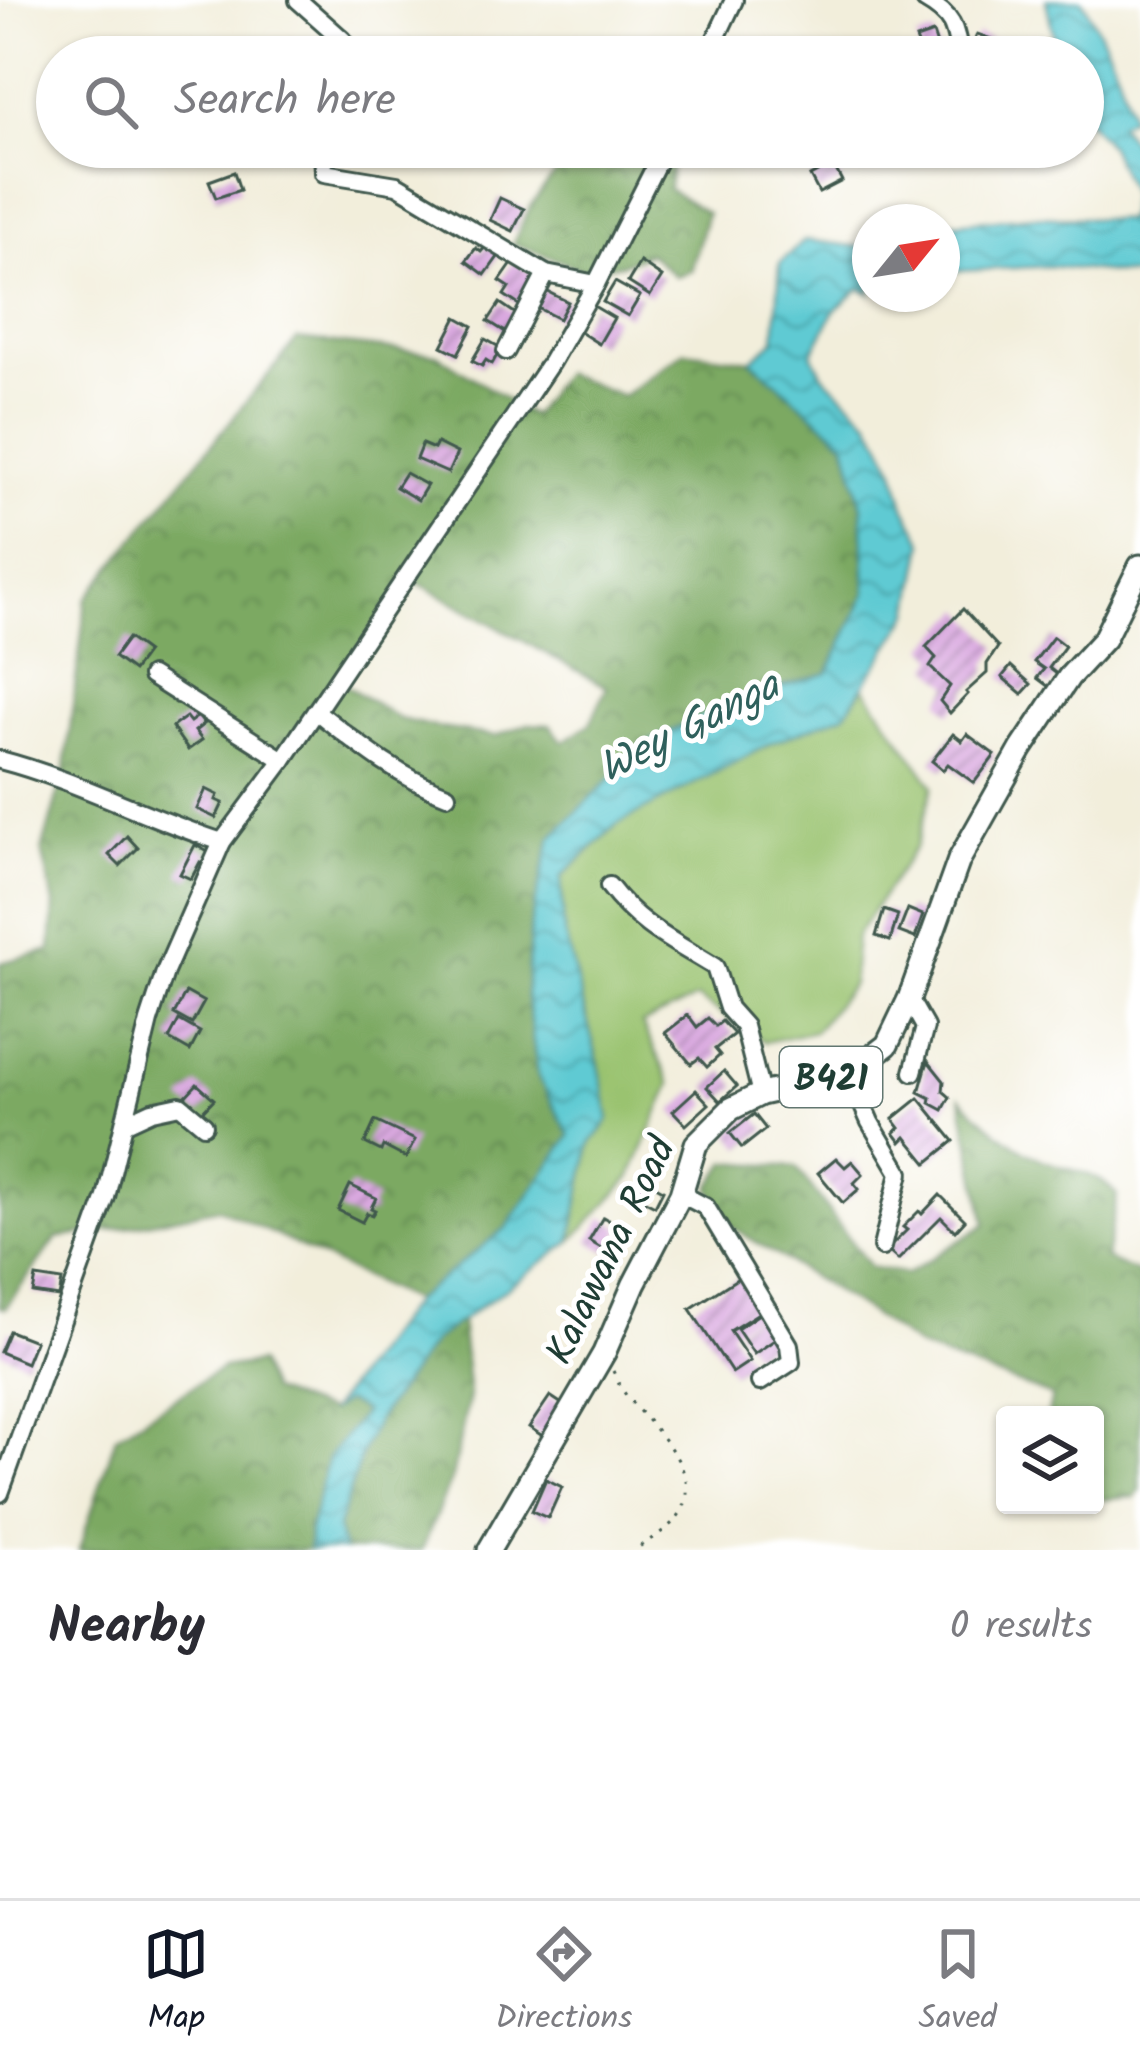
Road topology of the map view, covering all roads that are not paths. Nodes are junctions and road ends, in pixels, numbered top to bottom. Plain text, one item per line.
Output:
1 (298, 0) edge
2 (314, 0) edge
3 (734, 0) edge
4 (926, 0) edge
5 (335, 36) edge
6 (339, 36) edge
7 (717, 36) edge
8 (957, 36) edge
9 (324, 168) edge
10 (654, 168) edge
11 (546, 274) junction
12 (596, 284) junction
13 (506, 351) dead end
14 (1140, 566) edge
15 (151, 676) dead end
16 (316, 710) junction
17 (0, 760) edge
18 (283, 760) junction
19 (447, 795) dead end
20 (221, 842) junction
21 (608, 886) dead end
22 (909, 999) junction
23 (914, 1072) dead end
24 (849, 1074) junction
25 (761, 1094) junction
26 (125, 1123) junction
27 (204, 1126) dead end
28 (681, 1194) junction
29 (881, 1247) dead end
30 (760, 1382) dead end
31 (0, 1493) edge
32 (489, 1550) edge

1 - 5 street
2 - 6 street
3 - 7 street
4 - 8 street
9 - 11 street
10 - 12 street
11 - 12 street
11 - 13 street
12 - 16 street
14 - 22 main road, Kalawana Road / B421
15 - 18 street
16 - 18 street
16 - 19 street
17 - 20 street
18 - 20 street
20 - 26 street
21 - 25 street
22 - 23 street
22 - 24 main road, Kalawana Road / B421
24 - 25 main road, Kalawana Road / B421
24 - 29 street
25 - 28 main road, Kalawana Road / B421
26 - 27 street
26 - 31 street
28 - 30 street
28 - 32 main road, Kalawana Road / B421

